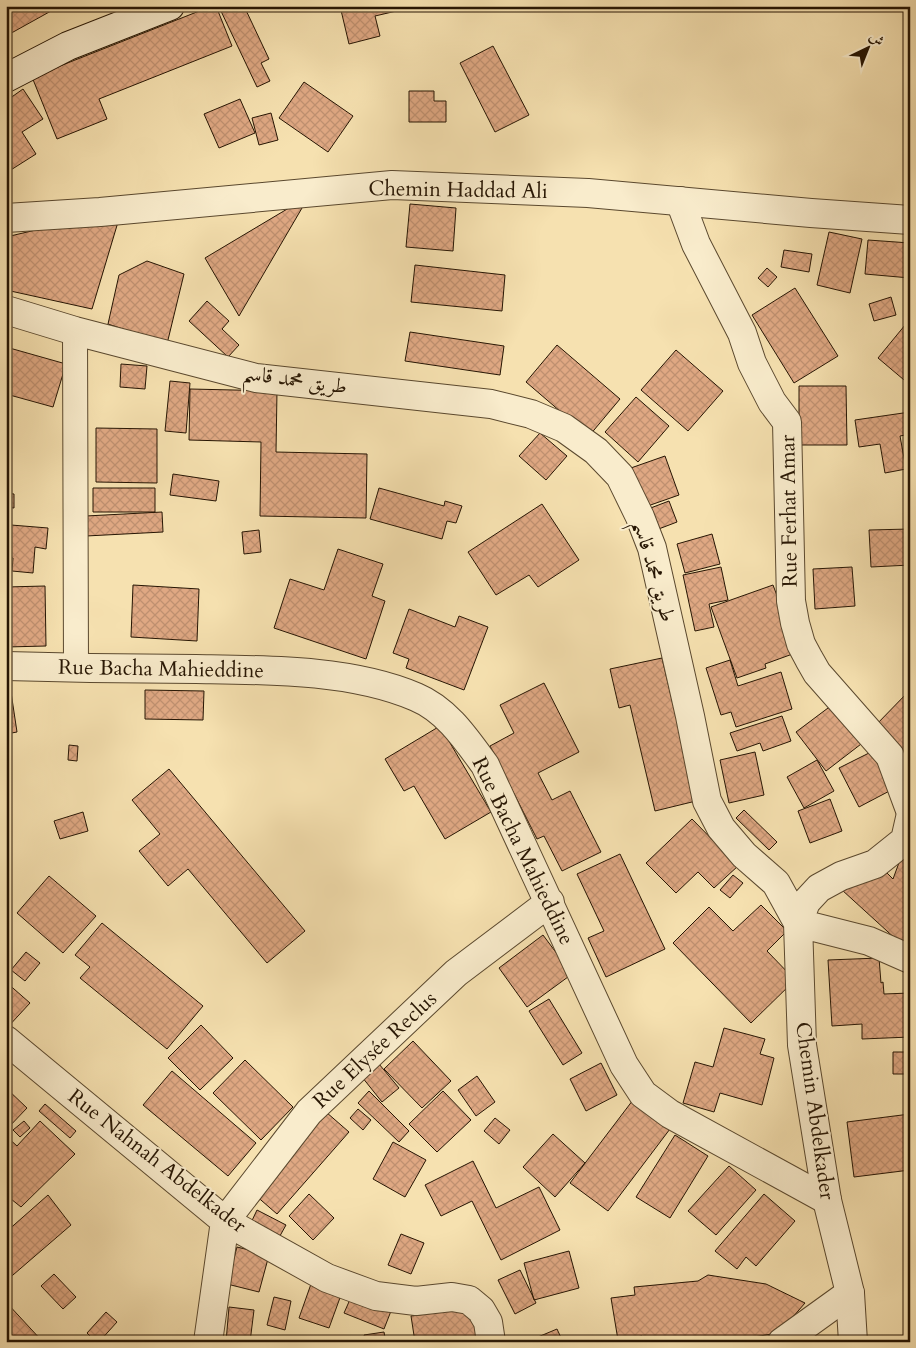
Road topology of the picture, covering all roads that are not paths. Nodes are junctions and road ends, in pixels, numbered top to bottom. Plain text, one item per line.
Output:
1 (170, 6) edge
2 (6, 78) edge
3 (680, 201) junction
4 (6, 218) edge
5 (909, 221) edge
6 (6, 310) edge
7 (74, 331) junction
8 (6, 666) edge
9 (76, 668) junction
10 (910, 810) edge
11 (910, 818) edge
12 (550, 902) junction
13 (798, 923) junction
14 (910, 959) edge
15 (6, 1040) edge
16 (827, 1200) junction
17 (225, 1221) junction
18 (850, 1293) junction
19 (208, 1342) edge
20 (491, 1342) edge
21 (782, 1342) edge
22 (853, 1342) edge

1 - 2 street
3 - 4 street, Chemin Haddad Ali
3 - 5 street, Chemin Haddad Ali
3 - 10 street, Rue Ferhat Amar
6 - 7 street, طريق محمد قاسم
7 - 9 street
7 - 13 street, طريق محمد قاسم
8 - 9 street, Rue Bacha Mahieddine
9 - 12 street, Rue Bacha Mahieddine
11 - 13 street, Chemin Abdelkader
12 - 16 street, Rue Bacha Mahieddine
12 - 17 street, Rue Elysée Reclus
13 - 14 street
13 - 16 street, Chemin Abdelkader
15 - 17 street, Rue Nahnah Abdelkader
16 - 18 street, Chemin Abdelkader
17 - 19 street
17 - 20 street, Rue Nahnah Abdelkader
18 - 21 street
18 - 22 street, Chemin Abdelkader

